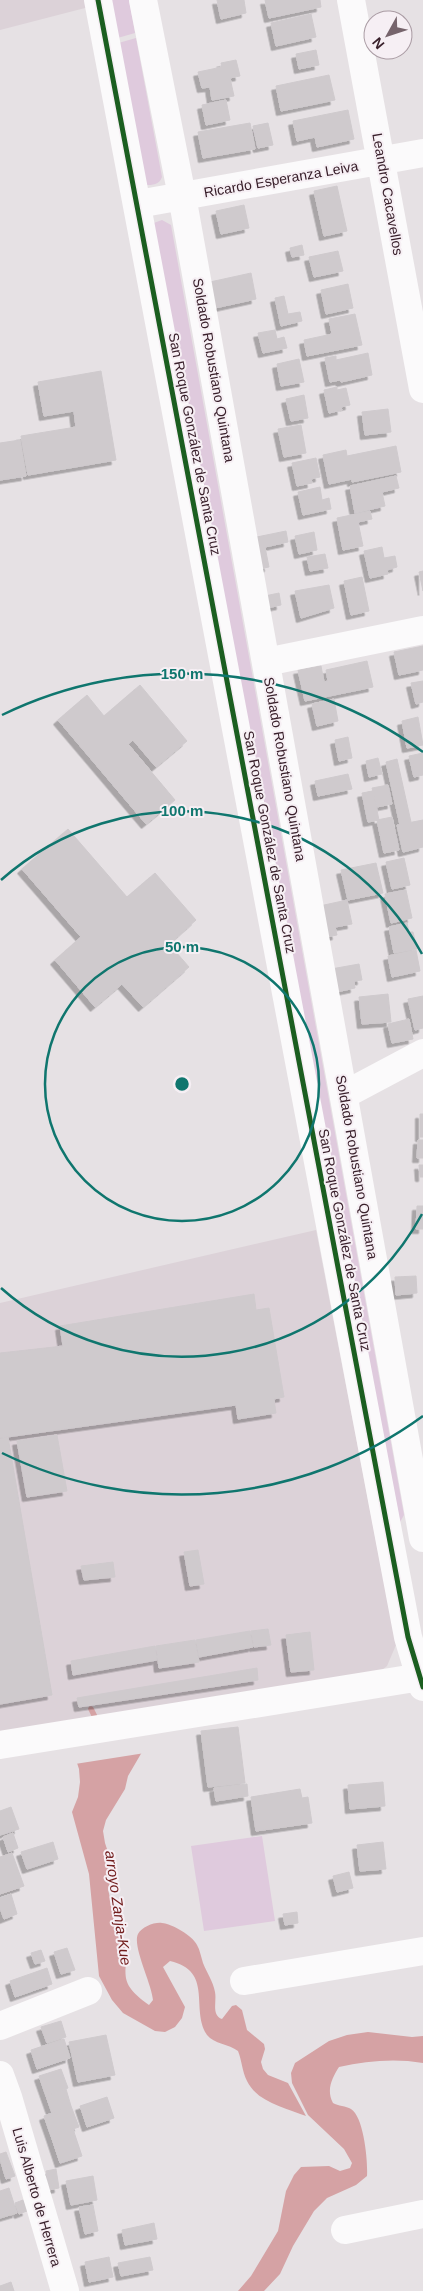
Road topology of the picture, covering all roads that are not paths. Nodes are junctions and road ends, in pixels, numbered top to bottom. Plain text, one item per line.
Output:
1 (98, 0) edge
2 (143, 0) edge
3 (351, 0) edge
4 (423, 153) edge
5 (382, 160) junction
6 (182, 196) junction
7 (138, 204) junction
8 (423, 389) edge
9 (423, 630) edge
10 (266, 662) junction
11 (423, 1053) edge
12 (344, 1096) junction
13 (423, 1538) edge
14 (415, 1625) edge
15 (422, 1679) edge
16 (0, 1744) edge
17 (423, 1951) edge
18 (244, 1980) dead end
19 (88, 1991) dead end
20 (0, 2026) edge
21 (0, 2075) edge
22 (423, 2214) edge
23 (345, 2230) dead end
24 (65, 2291) edge

1 - 7 street, San Roque González de Santa Cruz
2 - 6 street, Soldado Robustiano Quintana
3 - 5 street, Leandro Cacavellos
4 - 5 street, Ricardo Esperanza Leiva
5 - 6 street, Ricardo Esperanza Leiva
5 - 8 street, Leandro Cacavellos
6 - 7 street, Ricardo Esperanza Leiva
6 - 10 street, Soldado Robustiano Quintana
7 - 14 street, San Roque González de Santa Cruz
9 - 10 street
10 - 12 street, Soldado Robustiano Quintana
11 - 12 street
12 - 13 street, Soldado Robustiano Quintana
14 - 15 street, San Roque González de Santa Cruz
15 - 16 street
17 - 18 street
19 - 20 street
21 - 24 street, Luis Alberto de Herrera
22 - 23 street

